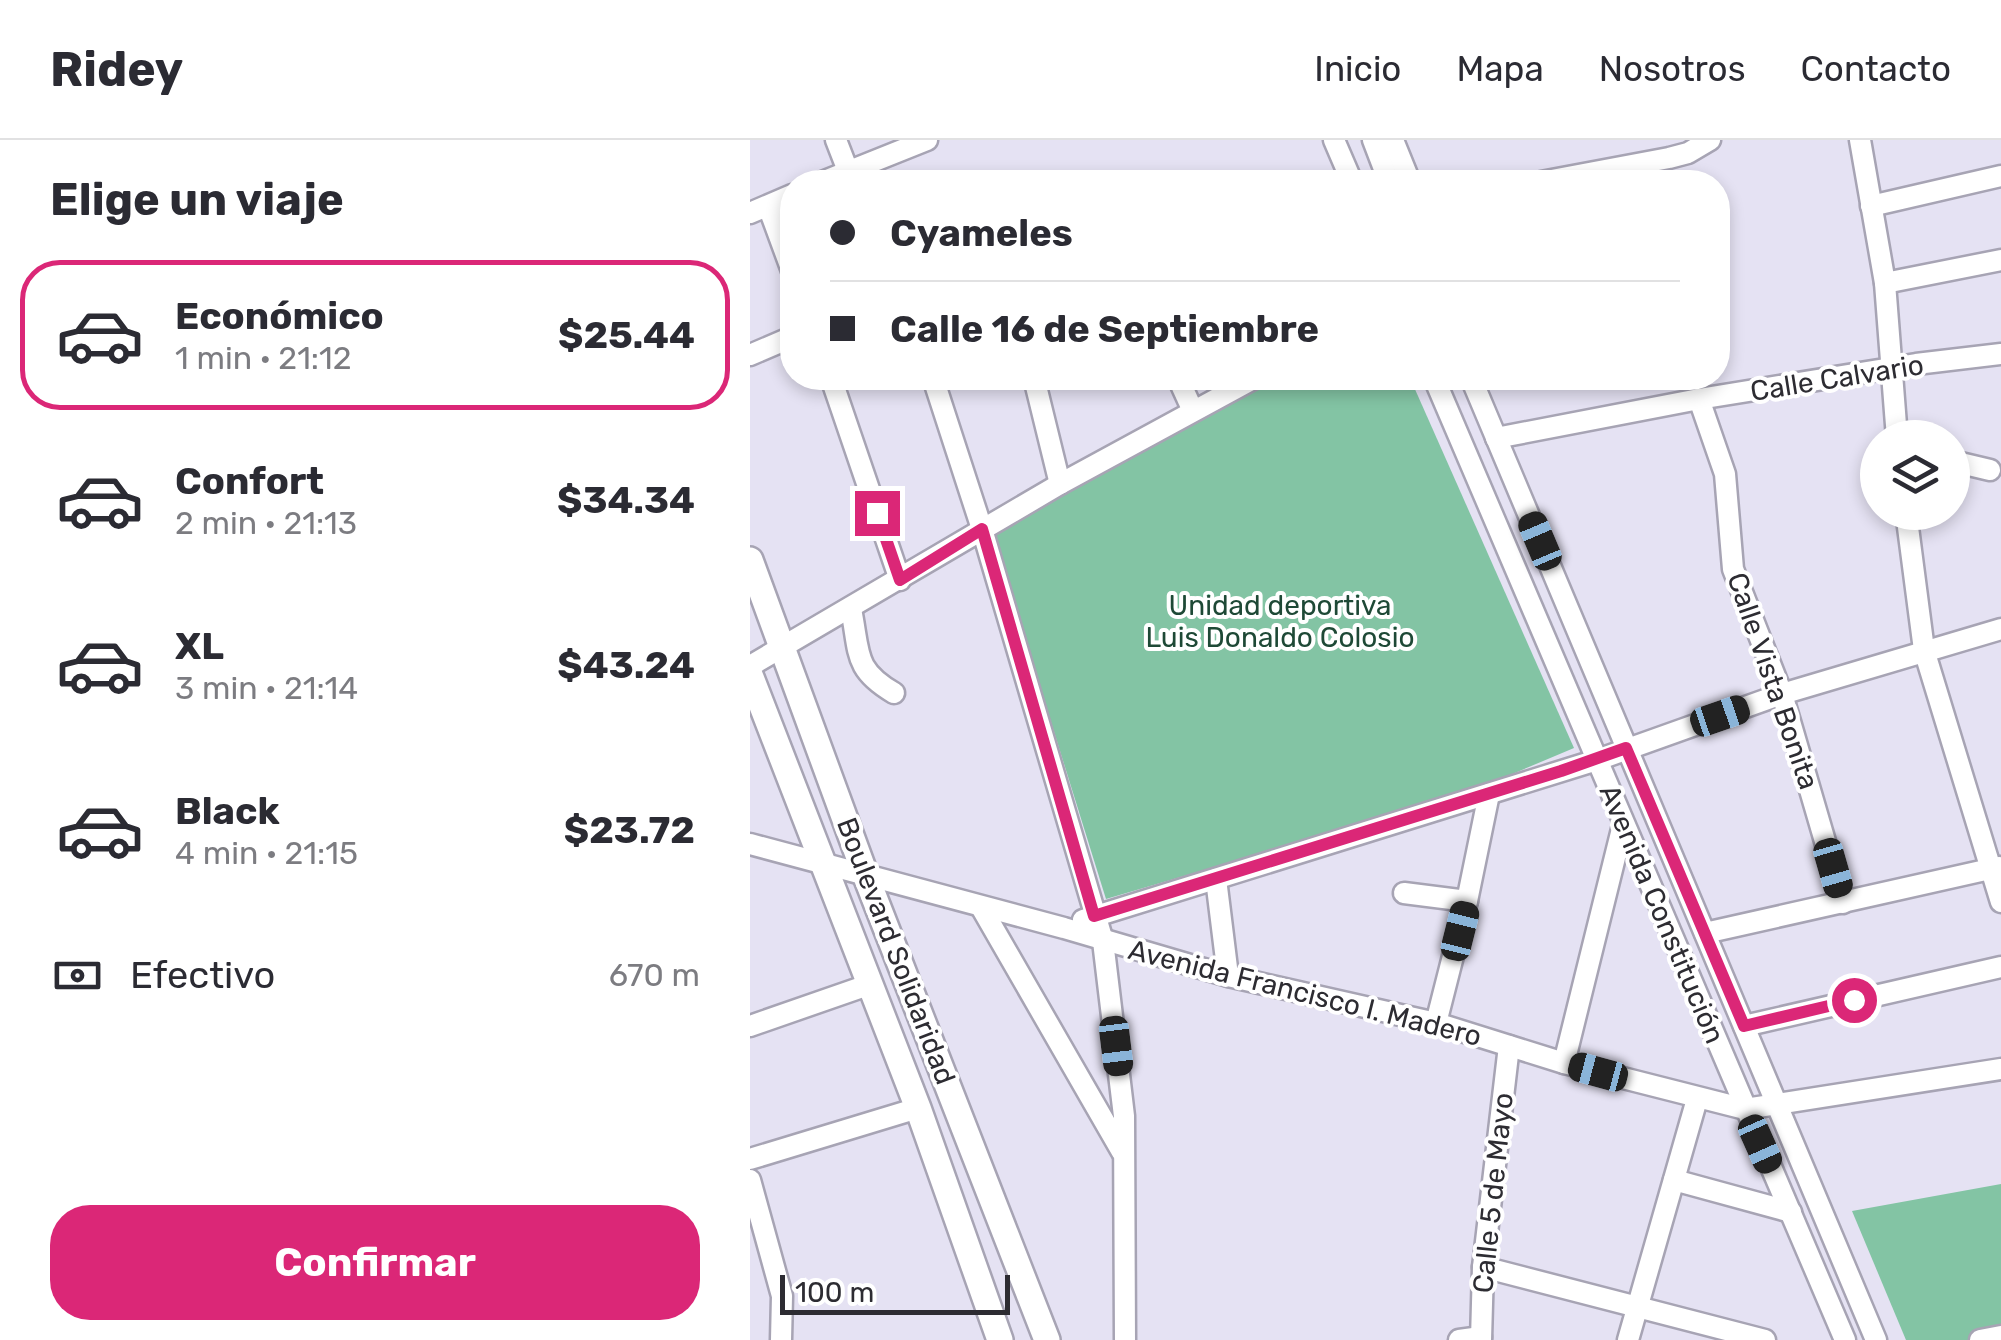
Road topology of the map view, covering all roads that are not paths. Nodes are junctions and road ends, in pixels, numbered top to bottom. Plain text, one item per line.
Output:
1 (836, 140) edge
2 (927, 140) edge
3 (1334, 140) edge
4 (1373, 140) edge
5 (1394, 140) edge
6 (1710, 140) edge
7 (1860, 140) edge
8 (848, 170) edge
9 (851, 170) edge
10 (1347, 170) edge
11 (1384, 170) edge
12 (1405, 170) edge
13 (1606, 170) edge
14 (2001, 176) edge
15 (780, 199) edge
16 (756, 206) edge
17 (1871, 206) junction
18 (780, 249) edge
19 (2001, 260) edge
20 (1886, 284) junction
21 (780, 342) edge
22 (750, 355) edge
23 (1991, 356) edge
24 (1893, 368) junction
25 (2001, 370) edge
26 (835, 390) edge
27 (937, 390) edge
28 (1037, 390) edge
29 (1183, 390) edge
30 (1233, 390) edge
31 (1439, 390) edge
32 (1476, 390) edge
33 (1699, 399) junction
34 (1193, 412) junction
35 (1896, 420) edge
36 (1496, 438) junction
37 (1970, 465) edge
38 (1990, 470) dead end
39 (1060, 484) junction
40 (982, 529) junction
41 (1908, 530) edge
42 (750, 560) edge
43 (900, 580) junction
44 (851, 609) junction
45 (2001, 629) edge
46 (784, 648) junction
47 (1924, 650) junction
48 (750, 666) edge
49 (750, 675) edge
50 (894, 693) dead end
51 (1782, 694) junction
52 (1626, 748) junction
53 (1597, 760) junction
54 (1488, 794) junction
55 (1623, 826) junction
56 (750, 844) edge
57 (824, 863) junction
58 (1995, 868) edge
59 (864, 874) junction
60 (1216, 879) junction
61 (1404, 892) dead end
62 (1467, 901) junction
63 (2001, 902) edge
64 (1843, 903) junction
65 (981, 906) junction
66 (1094, 916) junction
67 (1064, 928) junction
68 (1705, 933) junction
69 (1103, 941) junction
70 (2001, 967) edge
71 (1228, 976) junction
72 (868, 985) junction
73 (1436, 1023) junction
74 (750, 1026) edge
75 (1744, 1026) junction
76 (1510, 1046) junction
77 (1564, 1063) junction
78 (2001, 1070) edge
79 (1697, 1100) junction
80 (1778, 1104) junction
81 (918, 1108) junction
82 (1745, 1109) junction
83 (1123, 1154) junction
84 (750, 1159) edge
85 (750, 1180) edge
86 (1674, 1180) junction
87 (1791, 1212) junction
88 (1483, 1268) junction
89 (1639, 1305) junction
90 (2001, 1336) edge
91 (1481, 1338) edge
92 (781, 1340) edge
93 (1000, 1340) edge
94 (1047, 1340) edge
95 (1125, 1340) edge
96 (1458, 1340) edge
97 (1628, 1340) edge
98 (1766, 1340) edge
99 (1846, 1340) edge
100 (1876, 1340) edge
101 (1980, 1340) edge

1 - 8 street
2 - 9 street
3 - 10 street
4 - 11 street
5 - 12 street
6 - 13 street
7 - 17 street
14 - 17 street
15 - 16 street
16 - 18 street
17 - 20 street
19 - 20 street
20 - 24 street
21 - 22 street
23 - 24 street, Calle Calvario
23 - 25 street
24 - 33 street, Calle Calvario
24 - 35 street
26 - 43 street
27 - 40 street
28 - 39 street
29 - 34 street
30 - 34 street
31 - 53 street, Avenida Constitución
32 - 36 street, Avenida Constitución
33 - 36 street, Calle Calvario
33 - 51 street, Calle Vista Bonita
34 - 39 street
36 - 52 street, Avenida Constitución
37 - 38 street
39 - 40 street
40 - 43 street
40 - 66 street
41 - 47 street
42 - 46 main road, Boulevard Solidaridad
43 - 44 street
44 - 46 street
44 - 50 street
45 - 47 street
46 - 48 street
46 - 59 main road, Boulevard Solidaridad
47 - 51 street
47 - 58 street
49 - 57 main road, Boulevard Solidaridad
51 - 52 street
51 - 64 street, Calle Vista Bonita
52 - 53 street
52 - 68 street, Avenida Constitución
53 - 54 street
53 - 55 street, Avenida Constitución
54 - 60 street
54 - 62 street
55 - 77 street
55 - 82 street, Avenida Constitución
56 - 57 street, Avenida Francisco I. Madero
57 - 59 street, Avenida Francisco I. Madero
57 - 72 main road, Boulevard Solidaridad
58 - 63 street
58 - 64 street
59 - 65 street, Avenida Francisco I. Madero
59 - 94 main road, Boulevard Solidaridad
60 - 66 street
60 - 71 street
61 - 62 street
62 - 73 street
64 - 68 street
65 - 67 street, Avenida Francisco I. Madero
65 - 83 street
66 - 67 street
66 - 69 street
67 - 69 street, Avenida Francisco I. Madero
68 - 75 street, Avenida Constitución
69 - 71 street, Avenida Francisco I. Madero
69 - 83 street
70 - 75 street
71 - 73 street, Avenida Francisco I. Madero
72 - 74 street
72 - 81 main road, Boulevard Solidaridad
73 - 76 street, Avenida Francisco I. Madero
75 - 80 street, Avenida Constitución
76 - 77 street, Avenida Francisco I. Madero
76 - 88 street, Calle 5 de Mayo
77 - 79 street, Avenida Francisco I. Madero
78 - 80 street, Avenida Francisco I. Madero
79 - 82 street, Avenida Francisco I. Madero
79 - 86 street
80 - 82 street, Avenida Francisco I. Madero
80 - 100 street, Avenida Constitución
81 - 84 street
81 - 93 main road, Boulevard Solidaridad
82 - 87 street, Avenida Constitución
83 - 95 street
85 - 92 street
86 - 87 street
86 - 89 street
87 - 99 street, Avenida Constitución
88 - 89 street
88 - 91 street, Calle 5 de Mayo
89 - 97 street
89 - 98 street
90 - 101 street
91 - 96 street

